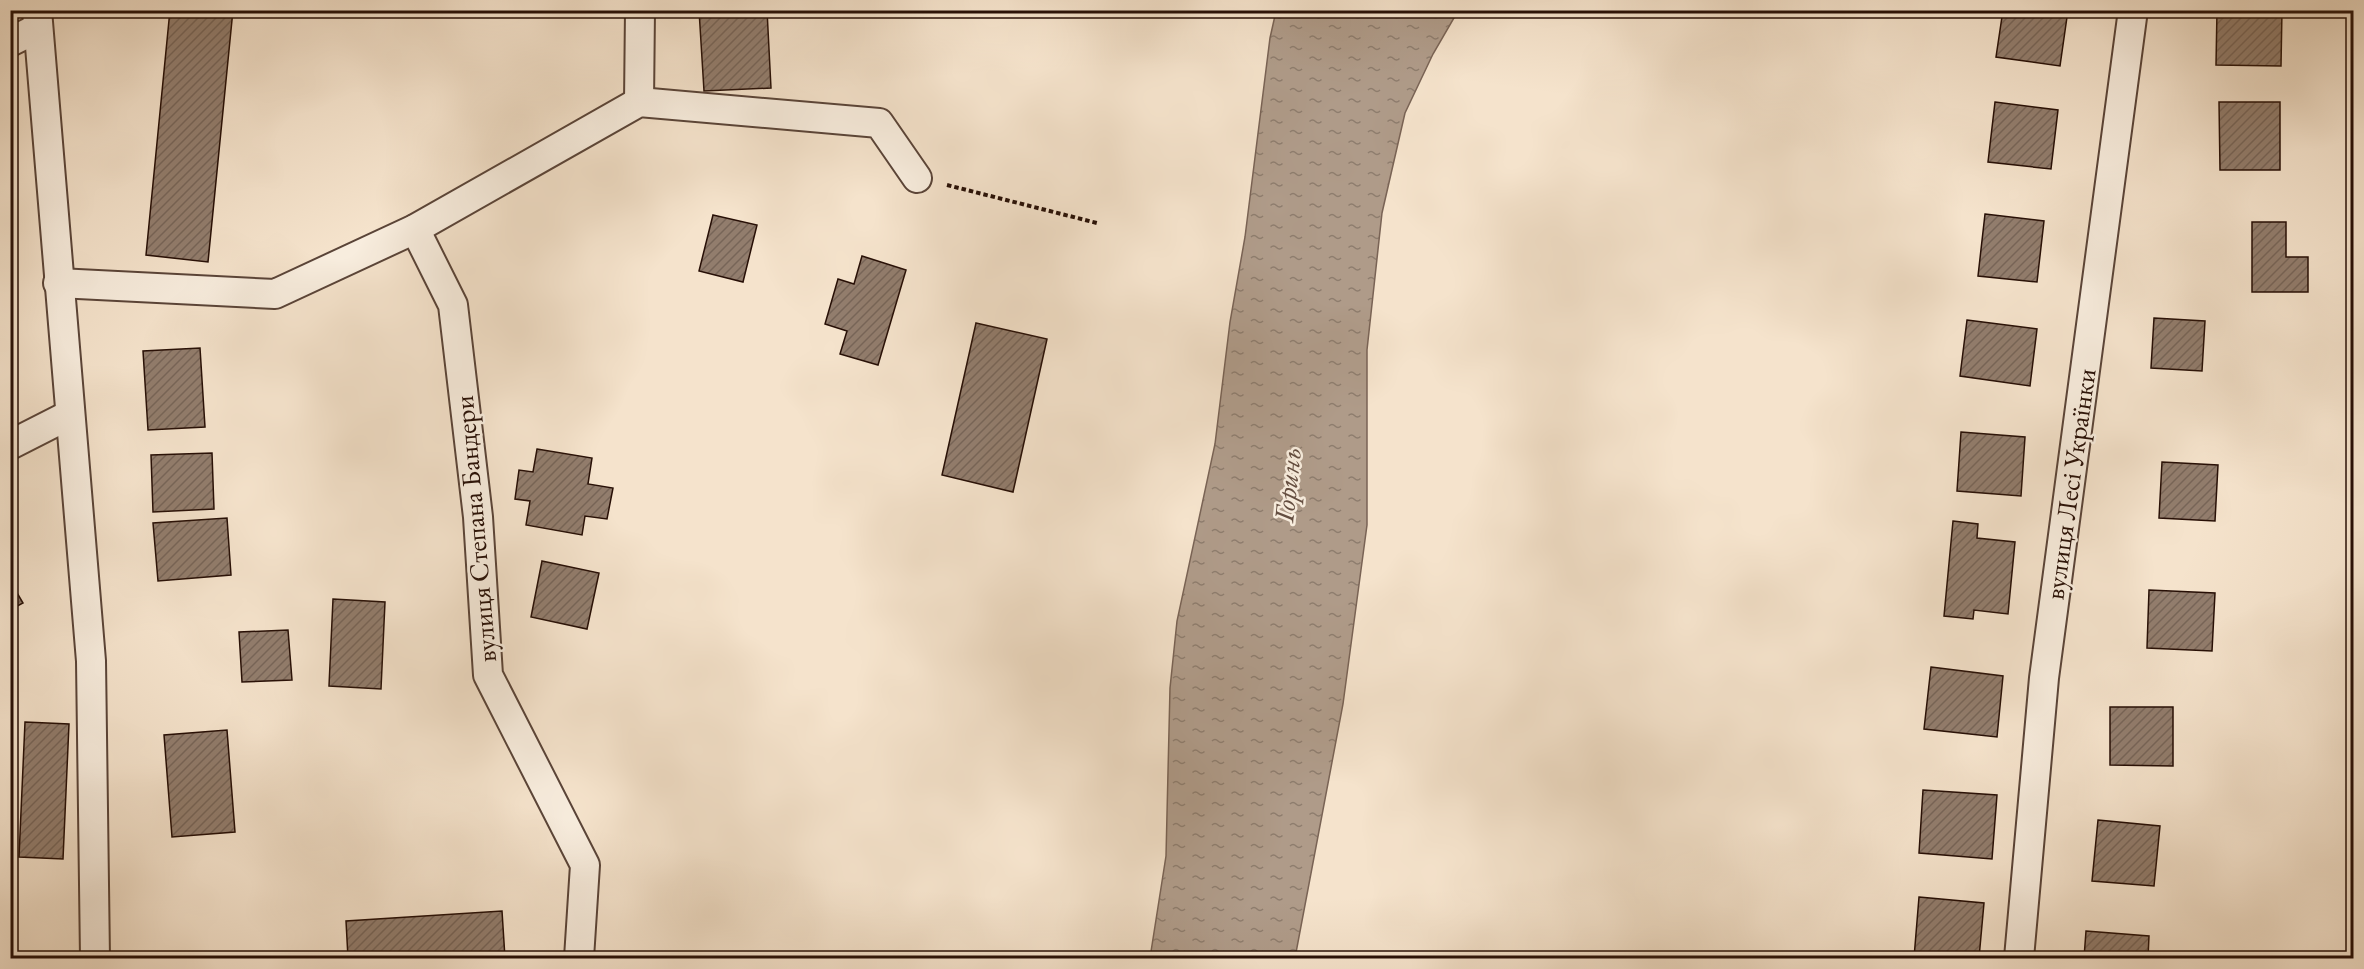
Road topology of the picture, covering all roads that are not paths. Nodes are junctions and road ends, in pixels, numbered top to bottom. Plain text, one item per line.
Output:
1 (640, 10) edge
2 (2133, 10) edge
3 (38, 19) edge
4 (10, 42) edge
5 (639, 102) junction
6 (917, 178) road end
7 (415, 229) junction
8 (58, 283) junction
9 (69, 415) junction
10 (10, 446) edge
11 (95, 958) edge
12 (579, 958) edge
13 (2019, 958) edge

1 - 5 street
2 - 13 street, вулиця Лесі Українки
3 - 4 street
3 - 8 street
5 - 6 street
5 - 7 street
7 - 8 street
7 - 12 street, вулиця Степана Бандери
8 - 9 street
9 - 10 street
9 - 11 street

